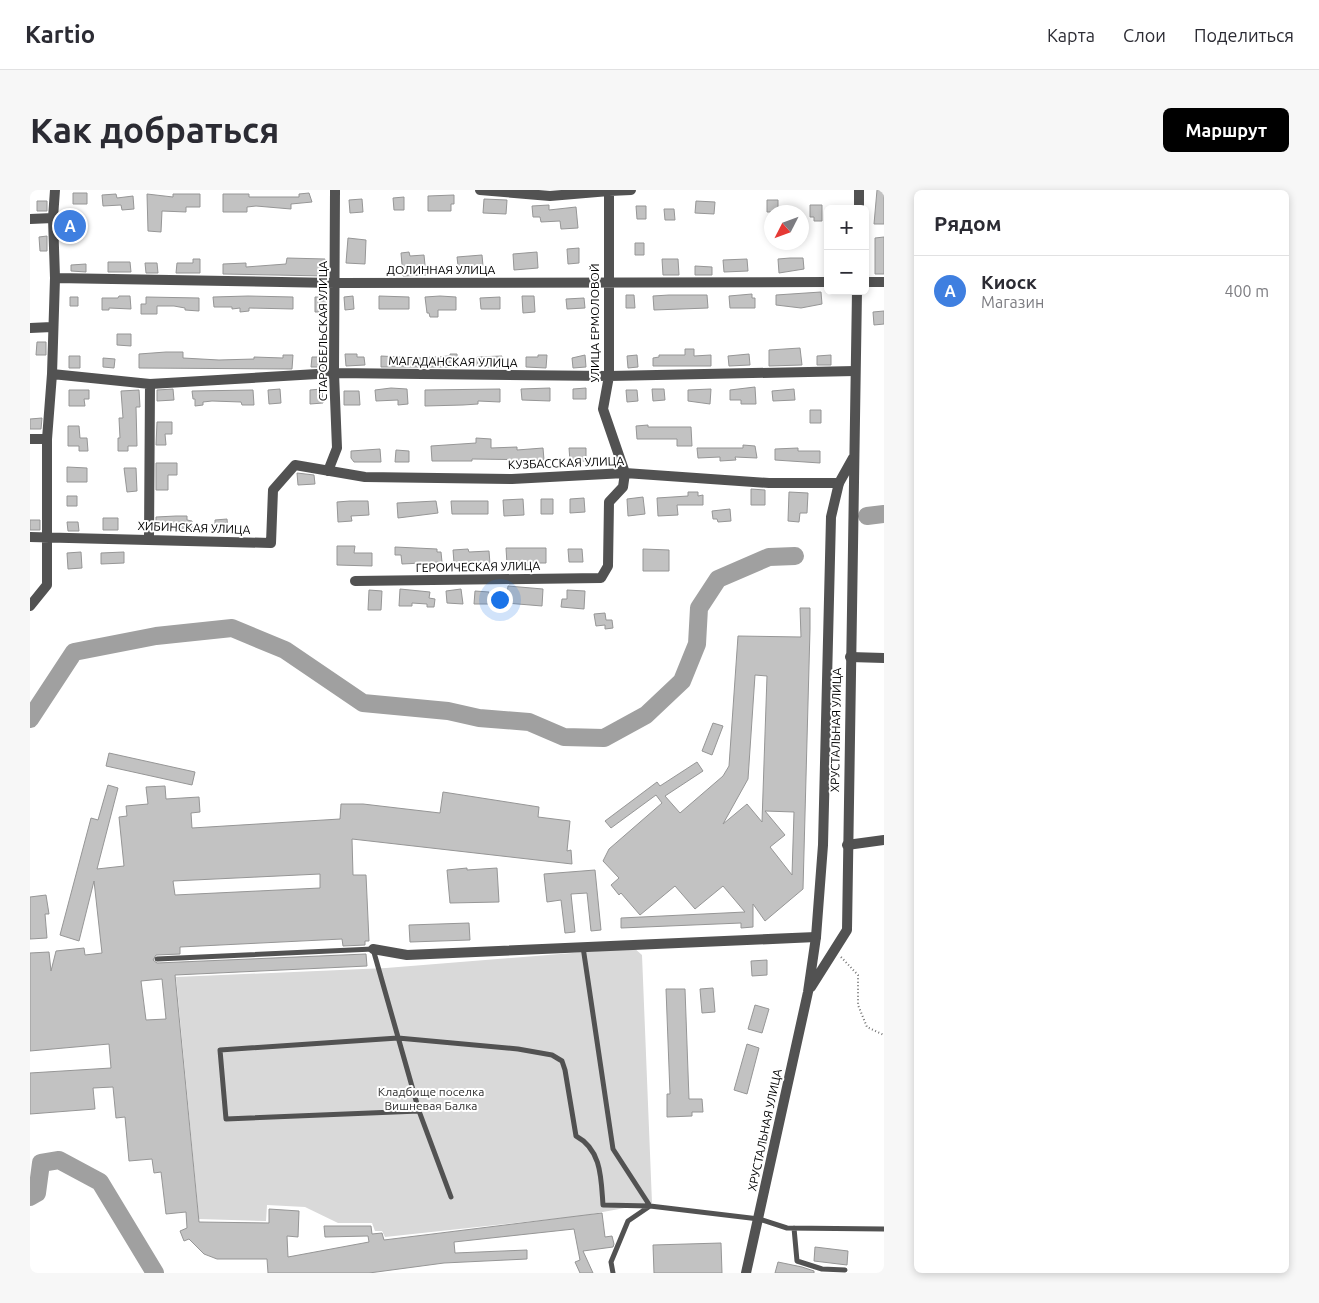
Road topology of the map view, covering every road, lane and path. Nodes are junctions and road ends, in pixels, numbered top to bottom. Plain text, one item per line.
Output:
1 (55, 190) edge
2 (335, 190) edge
3 (480, 190) edge
4 (631, 190) edge
5 (859, 190) edge
6 (609, 191) edge
7 (550, 193) edge
8 (859, 205) edge
9 (53, 218) junction
10 (30, 219) edge
11 (55, 278) junction
12 (607, 281) junction
13 (824, 282) edge
14 (869, 282) edge
15 (884, 282) edge
16 (335, 283) junction
17 (857, 295) edge
18 (52, 327) junction
19 (30, 328) edge
20 (855, 371) junction
21 (334, 373) junction
22 (52, 374) junction
23 (609, 376) junction
24 (150, 384) junction
25 (30, 439) edge
26 (47, 439) junction
27 (853, 458) junction
28 (295, 465) joint
29 (328, 471) junction
30 (625, 473) junction
31 (839, 483) junction
32 (30, 537) edge
33 (48, 537) junction
34 (149, 539) junction
35 (355, 581) dead end
36 (30, 606) edge
37 (850, 657) junction
38 (884, 658) edge
39 (884, 840) edge
40 (846, 846) junction
41 (816, 937) junction
42 (584, 947) junction
43 (373, 949) junction
44 (834, 950) junction
45 (157, 959) dead end
46 (808, 992) junction
47 (884, 1035) edge
48 (398, 1038) junction
49 (419, 1110) junction
50 (451, 1197) dead end
51 (650, 1206) junction
52 (758, 1219) junction
53 (794, 1228) junction
54 (884, 1229) edge
55 (845, 1270) dead end
56 (613, 1273) edge
57 (746, 1273) edge

1 - 9 street
2 - 16 street, СТАРОБЕЛЬСКАЯ УЛИЦА
3 - 7 street
4 - 6 street
5 - 8 street
6 - 7 street
6 - 12 street, УЛИЦА ЕРМОЛОВОЙ
9 - 10 street
9 - 11 street
11 - 16 street, ДОЛИННАЯ УЛИЦА
11 - 18 street
12 - 13 street, ДОЛИННАЯ УЛИЦА
12 - 16 street, ДОЛИННАЯ УЛИЦА
12 - 23 street, УЛИЦА ЕРМОЛОВОЙ
14 - 15 street
16 - 21 street, СТАРОБЕЛЬСКАЯ УЛИЦА
17 - 20 street, ХРУСТАЛЬНАЯ УЛИЦА
18 - 19 street
18 - 22 street
20 - 23 street, МАГАДАНСКАЯ УЛИЦА
20 - 27 street, ХРУСТАЛЬНАЯ УЛИЦА
21 - 23 street, МАГАДАНСКАЯ УЛИЦА
21 - 24 street, МАГАДАНСКАЯ УЛИЦА
21 - 29 street, СТАРОБЕЛЬСКАЯ УЛИЦА
22 - 24 street, МАГАДАНСКАЯ УЛИЦА
22 - 26 street
23 - 30 street, УЛИЦА ЕРМОЛОВОЙ
24 - 34 street
25 - 26 street
26 - 33 street
27 - 31 street, ХРУСТАЛЬНАЯ УЛИЦА
27 - 37 street, ХРУСТАЛЬНАЯ УЛИЦА
28 - 29 street, КУЗБАССКАЯ УЛИЦА
28 - 34 street, ХИБИНСКАЯ УЛИЦА
29 - 30 street, КУЗБАССКАЯ УЛИЦА
30 - 31 street, КУЗБАССКАЯ УЛИЦА
30 - 35 street, ГЕРОИЧЕСКАЯ УЛИЦА
31 - 41 street, ХРУСТАЛЬНАЯ УЛИЦА
32 - 33 street, ХИБИНСКАЯ УЛИЦА
33 - 34 street, ХИБИНСКАЯ УЛИЦА
33 - 36 street
37 - 38 street
37 - 40 street, ХРУСТАЛЬНАЯ УЛИЦА
39 - 40 street
40 - 44 street, ХРУСТАЛЬНАЯ УЛИЦА
41 - 42 street
41 - 46 street, ХРУСТАЛЬНАЯ УЛИЦА
42 - 43 street
42 - 51 lane
43 - 45 lane
43 - 48 lane
44 - 46 street, ХРУСТАЛЬНАЯ УЛИЦА
44 - 47 path
46 - 52 street, ХРУСТАЛЬНАЯ УЛИЦА
48 - 49 lane
48 - 49 lane
48 - 51 lane
49 - 50 lane
51 - 52 lane
51 - 56 lane
52 - 53 lane
52 - 57 street, ХРУСТАЛЬНАЯ УЛИЦА
53 - 54 lane
53 - 55 lane

